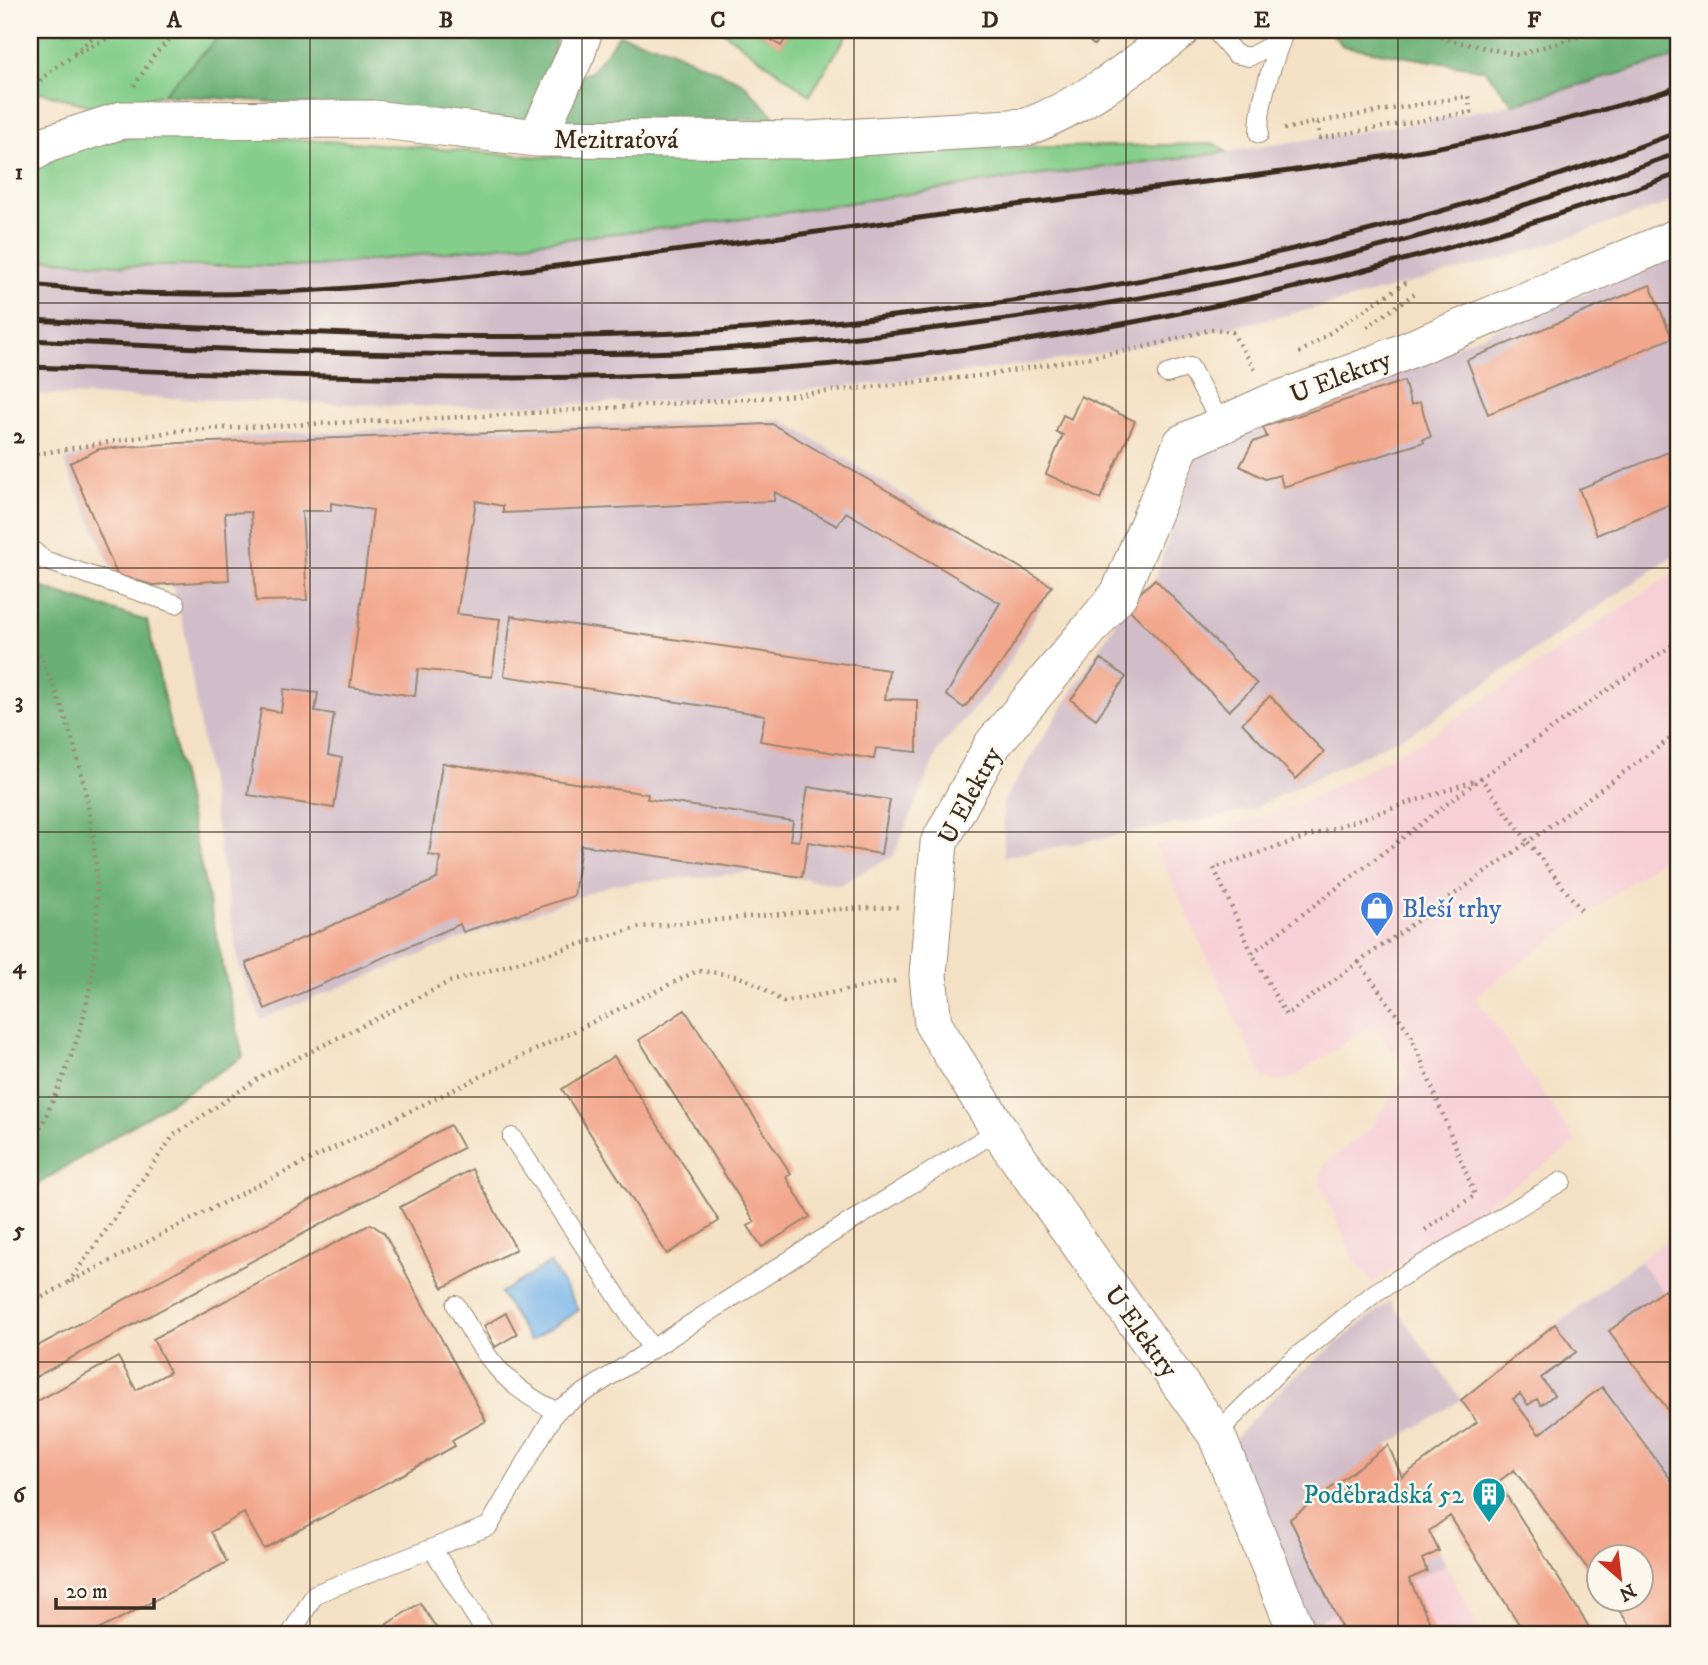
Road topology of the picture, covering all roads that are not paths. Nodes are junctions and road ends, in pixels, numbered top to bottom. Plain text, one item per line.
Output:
1 (584, 30) edge
2 (1181, 30) edge
3 (1215, 30) edge
4 (1283, 35) edge
5 (1259, 134) road end
6 (537, 138) junction
7 (30, 154) edge
8 (1678, 237) edge
9 (1167, 374) dead end
10 (1222, 425) junction
11 (30, 548) edge
12 (176, 604) dead end
13 (1000, 1129) junction
14 (512, 1137) dead end
15 (1562, 1181) dead end
16 (1678, 1265) edge
17 (1678, 1278) edge
18 (456, 1305) dead end
19 (652, 1349) junction
20 (556, 1412) junction
21 (1216, 1434) junction
22 (432, 1548) junction
23 (290, 1635) edge
24 (487, 1635) edge
25 (1298, 1635) edge

1 - 6 street
2 - 6 street, Mezitraťová
3 - 4 lane
4 - 5 lane
6 - 7 street, Mezitraťová
8 - 10 street, U Elektry
9 - 10 lane
10 - 13 street, U Elektry
11 - 12 lane
13 - 19 lane
13 - 21 street, U Elektry
14 - 19 lane
15 - 21 lane
16 - 17 lane
18 - 20 lane
19 - 20 lane
20 - 22 lane
21 - 25 street, U Elektry
22 - 23 lane
22 - 24 lane

